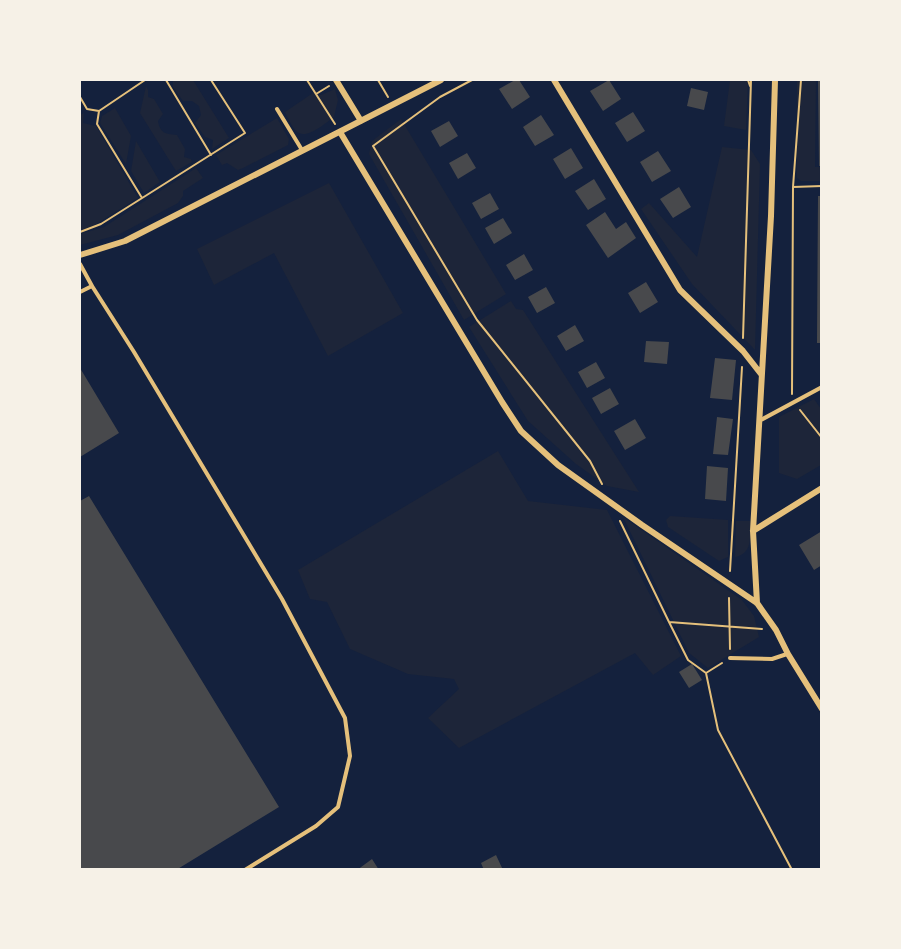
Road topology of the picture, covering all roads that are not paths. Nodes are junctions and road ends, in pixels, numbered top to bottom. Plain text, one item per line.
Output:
1 (336, 80) edge
2 (441, 80) edge
3 (554, 80) edge
4 (775, 80) edge
5 (277, 109) dead end
6 (361, 121) junction
7 (340, 132) junction
8 (303, 151) junction
9 (80, 255) edge
10 (80, 264) edge
11 (92, 286) junction
12 (80, 292) edge
13 (761, 374) junction
14 (822, 387) edge
15 (759, 421) junction
16 (822, 488) edge
17 (753, 531) junction
18 (757, 603) junction
19 (788, 654) junction
20 (730, 658) road end
21 (822, 709) edge
22 (245, 870) edge

1 - 6 street
2 - 6 street
3 - 13 street
4 - 13 street
5 - 8 lane
6 - 7 street
7 - 8 street
7 - 18 street
8 - 9 street
10 - 11 lane
11 - 12 lane
11 - 22 lane
13 - 15 street
14 - 15 lane
15 - 17 street
16 - 17 street
17 - 18 street
18 - 19 street
19 - 20 lane
19 - 21 street

